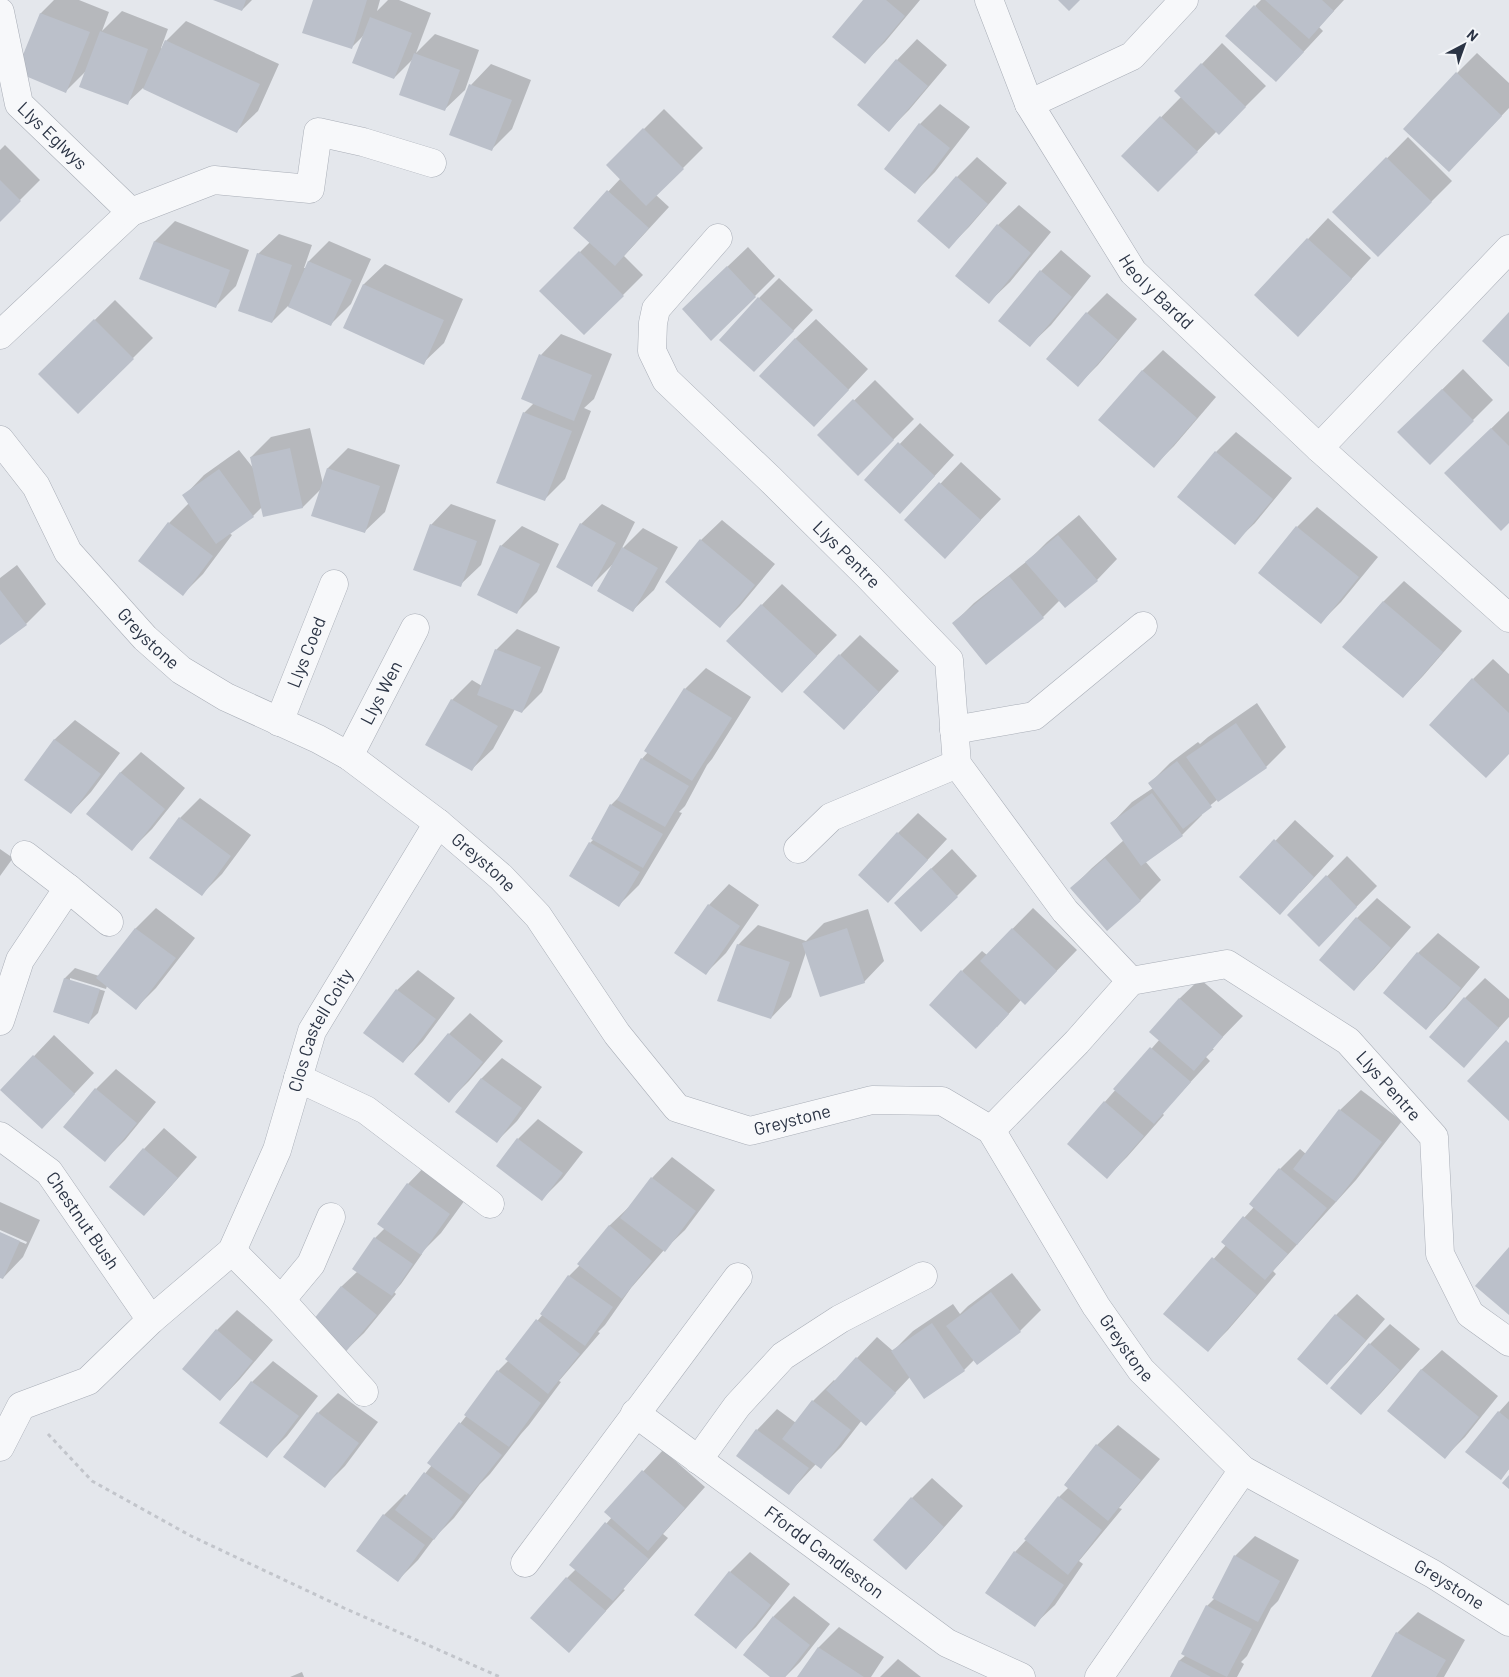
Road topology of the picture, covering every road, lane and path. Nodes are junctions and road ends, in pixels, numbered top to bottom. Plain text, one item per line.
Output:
1 (989, 0) edge
2 (1184, 0) edge
3 (0, 12) edge
4 (1029, 104) junction
5 (432, 163) dead end
6 (131, 212) junction
7 (718, 238) dead end
8 (1509, 249) edge
9 (0, 335) edge
10 (0, 440) edge
11 (1319, 448) junction
12 (334, 584) dead end
13 (1509, 618) edge
14 (1143, 626) dead end
15 (415, 628) dead end
16 (279, 722) junction
17 (954, 730) junction
18 (349, 756) junction
19 (958, 764) junction
20 (438, 823) junction
21 (798, 849) dead end
22 (25, 855) dead end
23 (68, 888) junction
24 (109, 922) dead end
25 (1131, 981) junction
26 (0, 1021) edge
27 (298, 1078) junction
28 (991, 1130) junction
29 (0, 1136) edge
30 (490, 1204) dead end
31 (331, 1217) dead end
32 (232, 1251) junction
33 (923, 1276) dead end
34 (738, 1277) dead end
35 (281, 1300) junction
36 (151, 1320) junction
37 (1509, 1342) edge
38 (364, 1392) dead end
39 (21, 1406) junction
40 (635, 1413) junction
41 (0, 1447) edge
42 (698, 1460) junction
43 (1243, 1470) junction
44 (525, 1563) dead end
45 (1509, 1622) edge
46 (500, 1677) edge
47 (1021, 1677) edge
48 (1100, 1677) edge

1 - 4 street, Heol y Bardd
2 - 4 street
3 - 6 street, Llys Eglwys
4 - 11 street, Heol y Bardd
5 - 6 street
6 - 9 street
7 - 17 street, Llys Pentre
8 - 11 street
10 - 16 street, Greystone
11 - 13 street, Heol y Bardd
12 - 16 street, Llys Coed
14 - 17 street
15 - 18 street, Llys Wen
16 - 18 street, Greystone
17 - 19 street, Llys Pentre
18 - 20 street, Greystone
19 - 21 street
19 - 25 street, Llys Pentre
20 - 27 street, Clos Castell Coity
20 - 28 street, Greystone
22 - 23 street
23 - 24 street
23 - 26 street
25 - 28 street
25 - 37 street, Llys Pentre
27 - 30 street
27 - 32 street, Clos Castell Coity
28 - 43 street, Greystone
29 - 36 street, Chestnut Bush
31 - 35 street
32 - 35 street
32 - 36 street, Clos Castell Coity
33 - 42 street
34 - 40 street
35 - 38 street
36 - 39 street, Clos Castell Coity
39 - 41 street
39 - 46 path
40 - 42 street, Ffordd Candleston
40 - 44 street
42 - 47 street, Ffordd Candleston
43 - 45 street, Greystone
43 - 48 street

